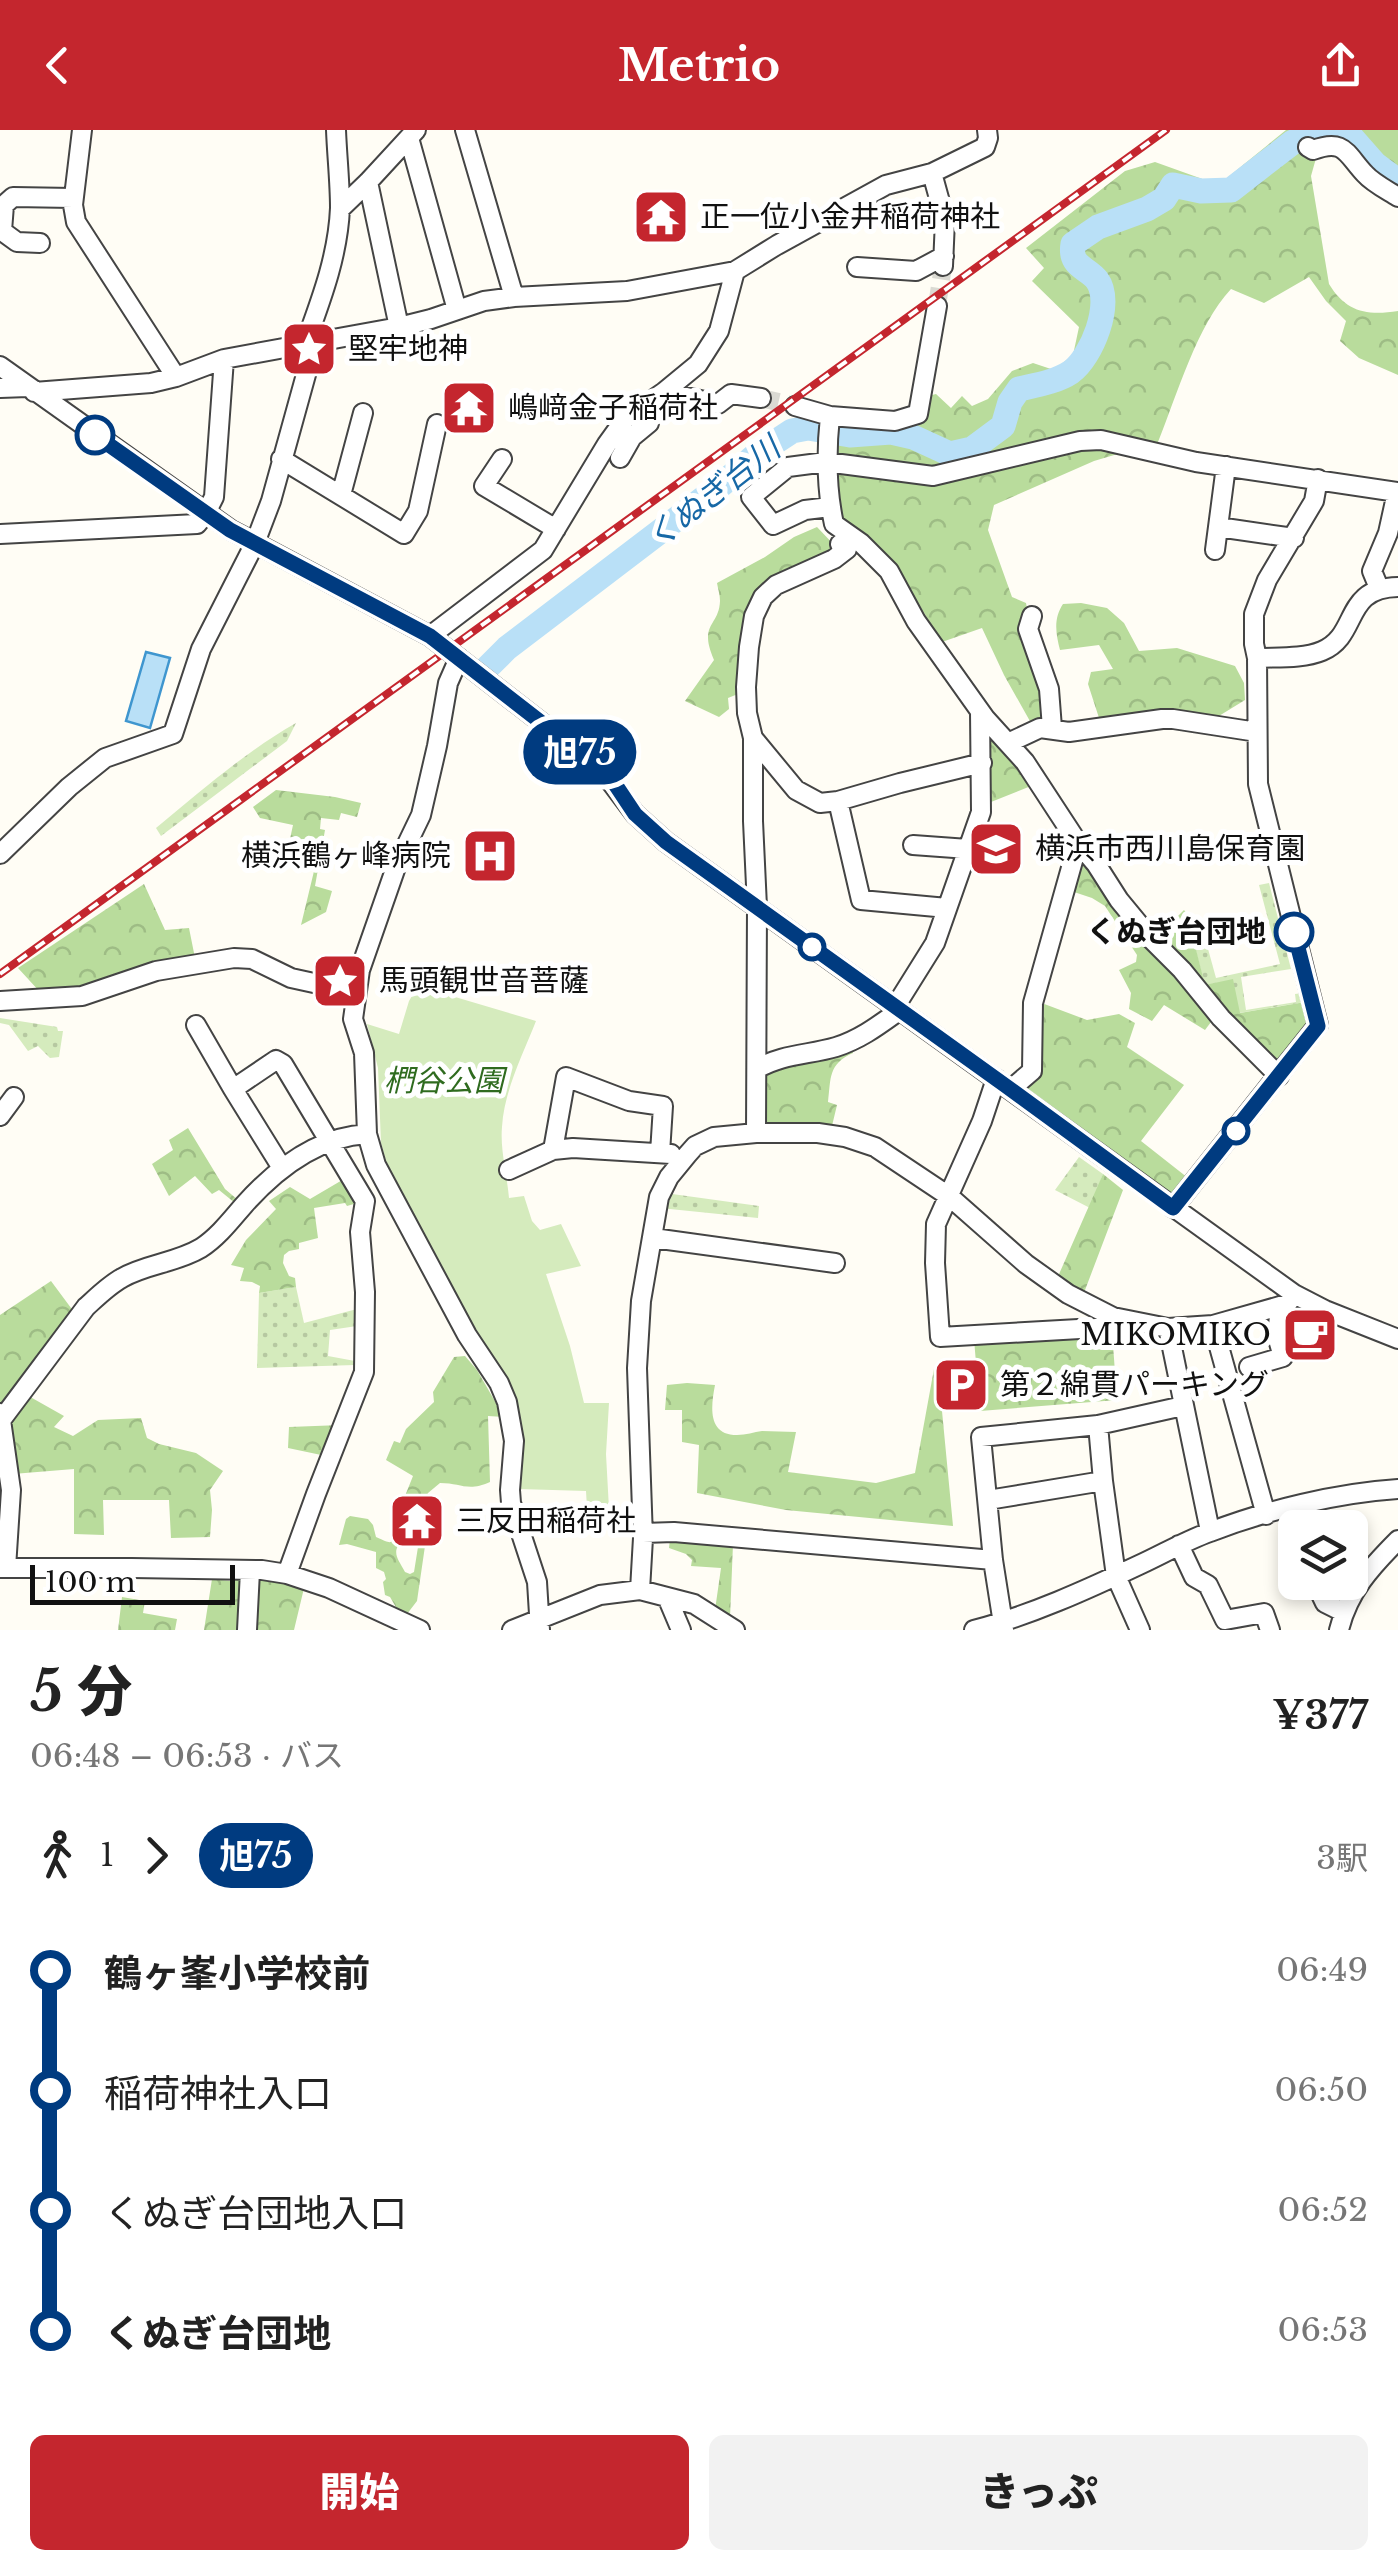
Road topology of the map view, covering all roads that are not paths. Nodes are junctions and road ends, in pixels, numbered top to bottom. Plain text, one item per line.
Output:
1 (82, 130) edge
2 (336, 130) edge
3 (464, 130) edge
4 (1009, 130) edge
5 (413, 134) edge
6 (988, 134) edge
7 (1308, 147) dead end
8 (932, 173) junction
9 (368, 182) junction
10 (1398, 196) edge
11 (74, 198) junction
12 (340, 209) junction
13 (40, 243) dead end
14 (858, 268) dead end
15 (735, 271) junction
16 (514, 297) junction
17 (938, 306) tunnel mouth
18 (457, 310) junction
19 (398, 327) junction
20 (310, 343) junction
21 (224, 359) junction
22 (0, 366) edge
23 (176, 377) junction
24 (0, 388) edge
25 (31, 390) junction
26 (664, 392) junction
27 (761, 398) tunnel mouth
28 (644, 406) junction
29 (795, 406) tunnel mouth
30 (362, 413) dead end
31 (437, 424) dead end
32 (828, 427) junction
33 (620, 458) dead end
34 (281, 459) junction
35 (502, 459) dead end
36 (826, 462) junction
37 (1226, 466) junction
38 (1318, 479) junction
39 (341, 495) junction
40 (206, 513) junction
41 (833, 527) junction
42 (1218, 527) junction
43 (556, 528) junction
44 (0, 534) edge
45 (1294, 538) junction
46 (255, 543) junction
47 (1216, 550) dead end
48 (1389, 588) edge
49 (1032, 616) dead end
50 (430, 636) junction
51 (460, 658) junction
52 (1257, 658) junction
53 (980, 711) junction
54 (1052, 728) junction
55 (1257, 732) junction
56 (752, 738) junction
57 (1008, 743) junction
58 (982, 762) junction
59 (838, 801) junction
60 (1078, 842) junction
61 (913, 845) dead end
62 (968, 849) junction
63 (0, 854) edge
64 (757, 907) junction
65 (948, 908) junction
66 (355, 992) junction
67 (0, 1001) edge
68 (898, 1009) junction
69 (196, 1025) dead end
70 (757, 1069) junction
71 (1279, 1076) junction
72 (1004, 1084) junction
73 (233, 1089) junction
74 (14, 1097) dead end
75 (0, 1116) edge
76 (756, 1132) junction
77 (367, 1134) junction
78 (330, 1142) junction
79 (553, 1150) junction
80 (660, 1154) junction
81 (686, 1155) junction
82 (282, 1168) junction
83 (509, 1170) dead end
84 (950, 1197) junction
85 (1173, 1208) junction
86 (654, 1238) junction
87 (834, 1262) dead end
88 (1287, 1300) junction
89 (1113, 1317) junction
90 (1213, 1325) junction
91 (1168, 1328) junction
92 (1398, 1339) edge
93 (1249, 1367) dead end
94 (1183, 1406) junction
95 (1, 1416) edge
96 (1098, 1425) junction
97 (1102, 1481) junction
98 (1398, 1489) edge
99 (988, 1500) junction
100 (1290, 1507) junction
101 (1291, 1510) edge
102 (1266, 1515) junction
103 (1210, 1531) junction
104 (642, 1533) junction
105 (1398, 1540) edge
106 (1179, 1545) junction
107 (993, 1560) junction
108 (3, 1568) edge
109 (250, 1570) junction
110 (287, 1574) junction
111 (1116, 1576) junction
112 (640, 1590) junction
113 (667, 1597) junction
114 (1324, 1600) edge
115 (1341, 1621) edge
116 (540, 1624) edge
117 (1003, 1626) edge
118 (247, 1630) edge
119 (420, 1630) edge
120 (512, 1630) edge
121 (682, 1630) edge
122 (734, 1630) edge
123 (974, 1630) edge
124 (1140, 1630) edge
125 (1270, 1630) edge

1 - 11 street
2 - 12 street
3 - 16 street
4 - 6 street
5 - 9 street
5 - 18 street
6 - 8 street
7 - 10 street
8 - 14 street
8 - 15 street
9 - 12 street
9 - 19 street
11 - 13 street
11 - 23 street
12 - 20 street
15 - 16 street
15 - 26 street
16 - 18 street
17 - 32 street
18 - 19 street
19 - 20 street
20 - 21 street
20 - 34 street
21 - 23 street
21 - 40 street
22 - 25 street
23 - 25 street
24 - 25 street
25 - 40 street
26 - 27 street
26 - 28 street
28 - 33 street
28 - 43 street
29 - 32 street
30 - 39 street
31 - 39 street
32 - 36 street
34 - 39 street
34 - 46 street
35 - 43 street
36 - 37 street
36 - 41 street
36 - 41 street
37 - 38 street
37 - 42 street
38 - 45 street
38 - 48 street
40 - 44 street
40 - 46 street
41 - 53 street
41 - 56 street
42 - 45 street
42 - 47 street
43 - 50 street
45 - 52 street
46 - 50 street
46 - 63 street
48 - 52 street
49 - 54 street
50 - 51 street
51 - 64 street
51 - 66 street
52 - 55 street
53 - 57 street
53 - 58 street
54 - 55 street
54 - 57 street
55 - 71 street
56 - 59 street
56 - 64 street
57 - 60 street
58 - 59 street
58 - 62 street
59 - 65 street
60 - 71 street
60 - 72 street
61 - 62 street
62 - 65 street
64 - 68 street
64 - 70 street
65 - 68 street
66 - 67 street
66 - 77 street
68 - 70 street
68 - 72 street
69 - 73 street
70 - 76 street
71 - 85 street
72 - 84 street
72 - 85 street
73 - 78 street
73 - 82 street
74 - 75 street
76 - 81 street
76 - 84 street
77 - 78 street
77 - 116 street
78 - 82 street
78 - 110 street
79 - 80 street
79 - 80 street
79 - 83 street
80 - 81 street
81 - 86 street
82 - 95 street
84 - 89 street
84 - 89 street
85 - 88 street
86 - 87 street
86 - 104 street
88 - 90 street
88 - 92 street
88 - 93 street
89 - 91 street
90 - 91 street
90 - 102 street
91 - 94 street
94 - 96 street
94 - 103 street
95 - 108 street
96 - 97 street
96 - 99 street
97 - 99 street
97 - 111 street
98 - 100 street
99 - 107 street
100 - 101 street
100 - 102 street
102 - 103 street
103 - 106 street
104 - 107 street
104 - 112 street
105 - 115 street
106 - 111 street
106 - 125 street
107 - 117 street
108 - 109 street
109 - 110 street
109 - 118 street
110 - 119 street
111 - 117 street
111 - 124 street
112 - 113 street
112 - 116 street
113 - 121 street
113 - 122 street
114 - 115 street
116 - 120 street
117 - 123 street

